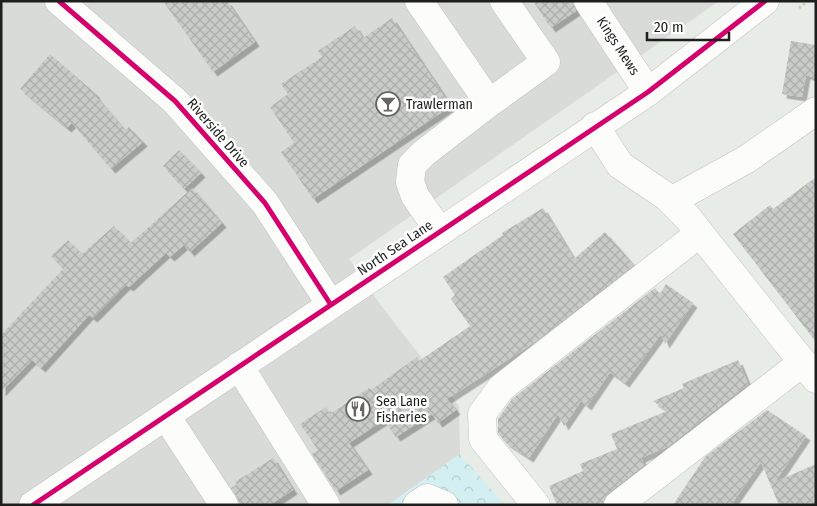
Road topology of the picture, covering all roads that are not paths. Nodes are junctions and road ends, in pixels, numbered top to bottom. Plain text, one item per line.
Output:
1 (59, 1) edge
2 (419, 1) edge
3 (504, 1) edge
4 (588, 1) edge
5 (765, 1) edge
6 (648, 92) junction
7 (489, 103) junction
8 (816, 110) edge
9 (595, 126) junction
10 (671, 201) junction
11 (440, 232) junction
12 (700, 233) junction
13 (331, 305) junction
14 (239, 366) junction
15 (809, 370) edge
16 (166, 416) junction
17 (33, 505) edge
18 (224, 505) edge
19 (326, 505) edge
20 (417, 505) edge
21 (444, 505) edge
22 (536, 505) edge
23 (618, 505) edge

1 - 13 street, Riverside Drive
2 - 7 street
3 - 7 street
4 - 6 street, Kings Mews
5 - 6 street, North Sea Lane
6 - 9 street, North Sea Lane
7 - 11 street
8 - 10 street
9 - 10 street
9 - 11 street, North Sea Lane
10 - 12 street
11 - 13 street, North Sea Lane
12 - 15 street
12 - 22 street
13 - 14 street, North Sea Lane
14 - 16 street, North Sea Lane
14 - 19 street
15 - 23 street
16 - 17 street, North Sea Lane
16 - 18 street
20 - 21 street

